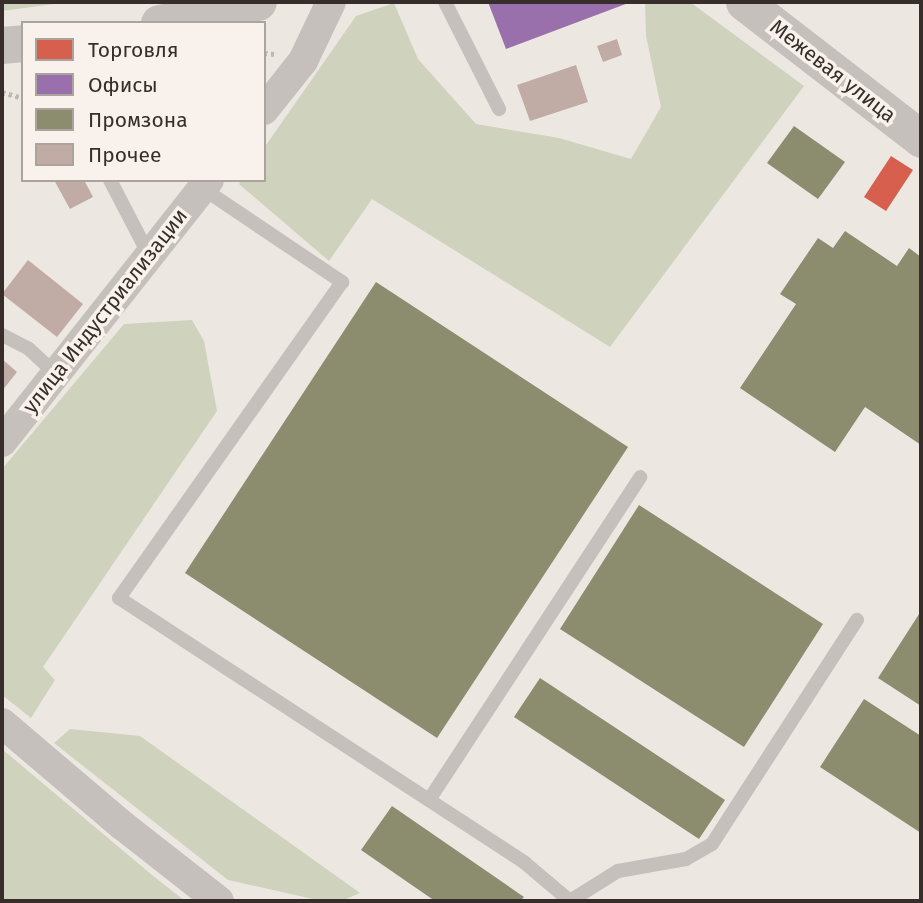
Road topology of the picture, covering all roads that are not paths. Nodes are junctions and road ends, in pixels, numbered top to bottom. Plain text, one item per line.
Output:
1 (258, 2) edge
2 (331, 2) edge
3 (445, 2) edge
4 (744, 2) edge
5 (168, 21) edge
6 (21, 43) edge
7 (2, 45) edge
8 (266, 107) edge
9 (499, 109) dead end
10 (921, 139) edge
11 (111, 182) edge
12 (206, 184) edge
13 (149, 255) junction
14 (2, 335) edge
15 (56, 374) junction
16 (2, 442) edge
17 (640, 477) dead end
18 (857, 620) dead end
19 (2, 723) edge
20 (429, 800) junction
21 (219, 901) edge

1 - 5 street
2 - 8 street
3 - 9 lane
4 - 10 street, Межевая улица
6 - 7 street
11 - 13 lane
12 - 13 street, улица Индустриализации
12 - 20 lane
13 - 15 street, улица Индустриализации
14 - 15 lane
15 - 16 street, улица Индустриализации
17 - 20 lane
18 - 20 lane
19 - 21 street

